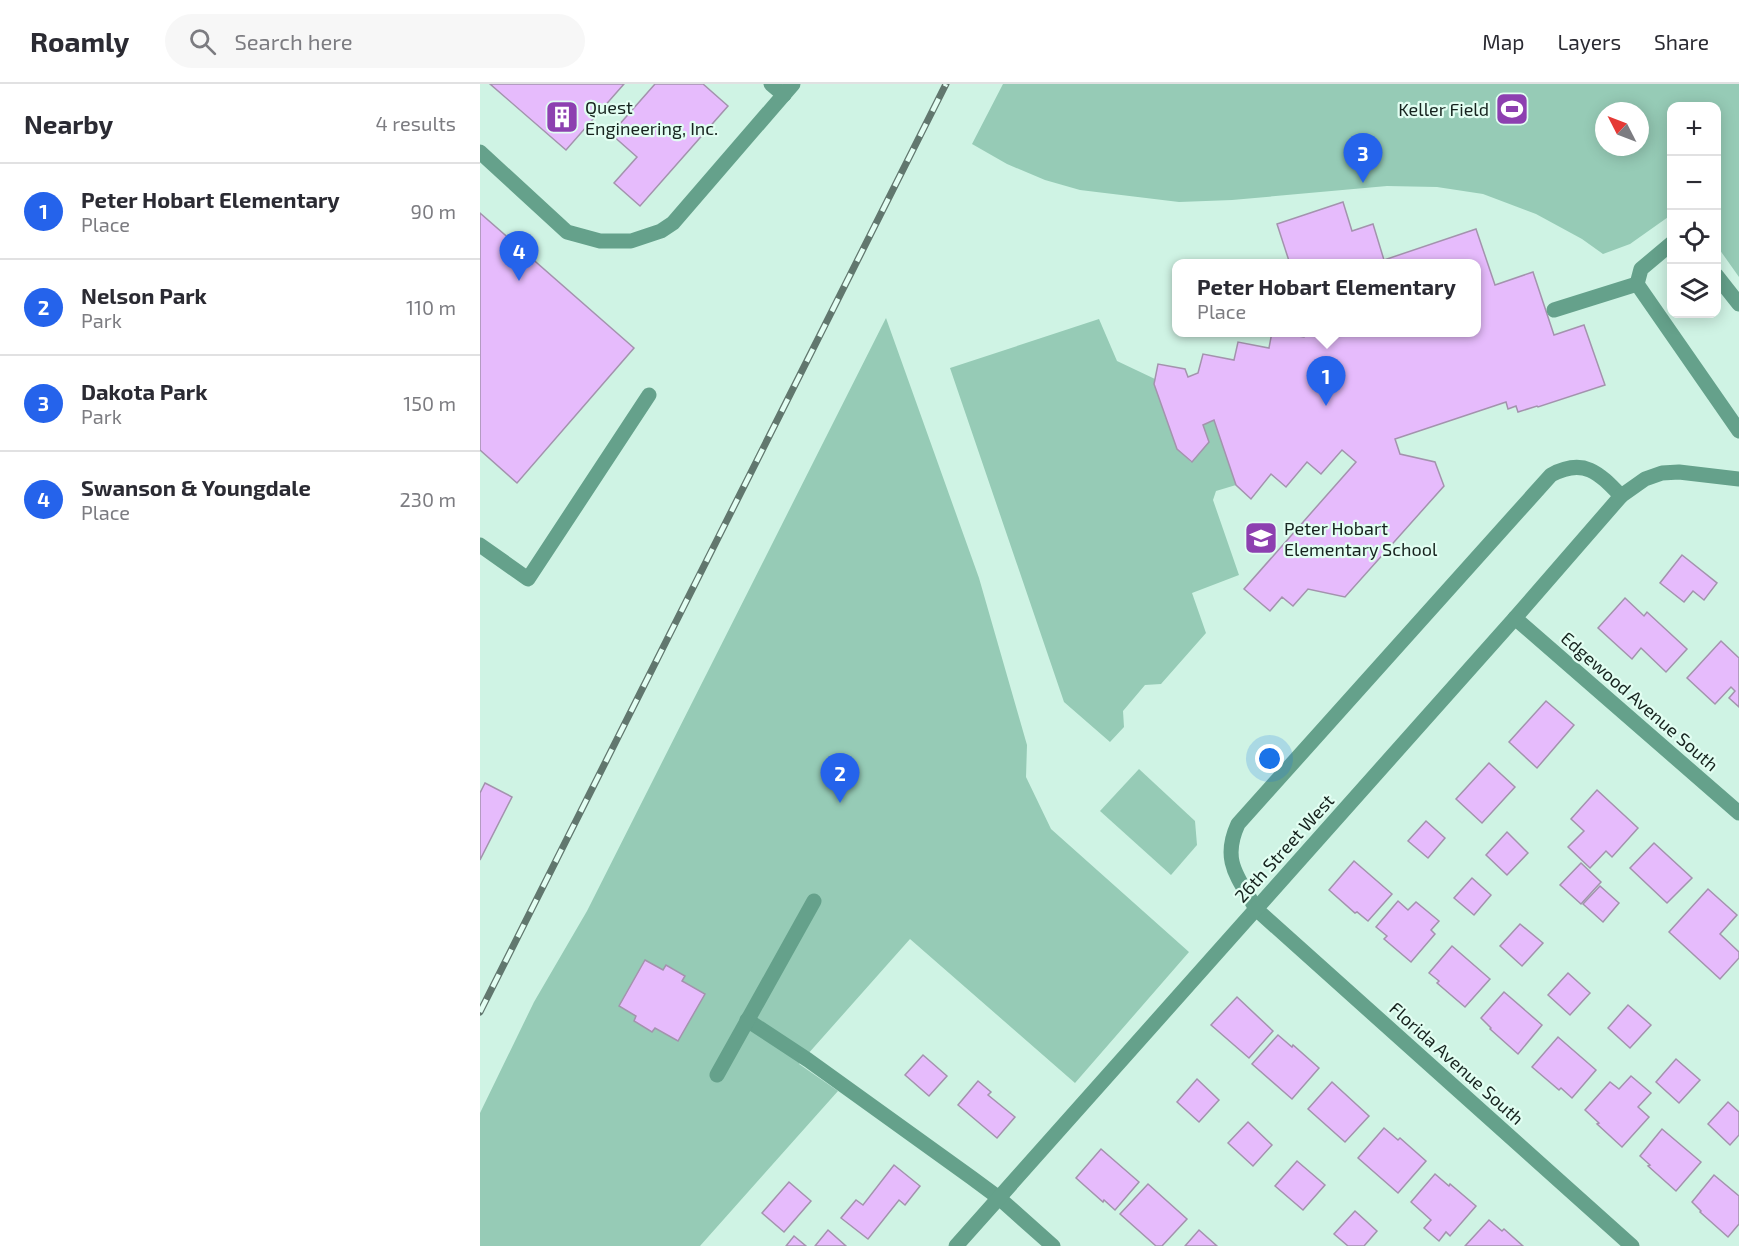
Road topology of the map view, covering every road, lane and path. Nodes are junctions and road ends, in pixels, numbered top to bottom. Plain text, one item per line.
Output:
1 (771, 84) edge
2 (789, 89) edge
3 (480, 152) edge
4 (1667, 246) edge
5 (1721, 281) edge
6 (1636, 284) junction
7 (1739, 304) edge
8 (1554, 310) dead end
9 (649, 395) dead end
10 (1739, 430) edge
11 (1739, 471) edge
12 (1739, 479) edge
13 (1621, 496) junction
14 (480, 545) edge
15 (1515, 618) junction
16 (1739, 813) edge
17 (814, 901) dead end
18 (1256, 909) junction
19 (747, 1020) junction
20 (717, 1074) dead end
21 (999, 1198) junction
22 (956, 1246) edge
23 (1053, 1246) edge
24 (1632, 1246) edge

1 - 2 street
2 - 3 street
4 - 6 street
5 - 7 street
6 - 8 street
6 - 10 street
9 - 14 street
11 - 12 street
12 - 13 street, 26th Street West
13 - 15 street, 26th Street West
13 - 18 street
15 - 16 street, Edgewood Avenue South
15 - 18 street, 26th Street West
17 - 19 street
18 - 21 street, 26th Street West
18 - 24 street, Florida Avenue South
19 - 20 street
19 - 21 street
21 - 22 street, 26th Street West
21 - 23 street

